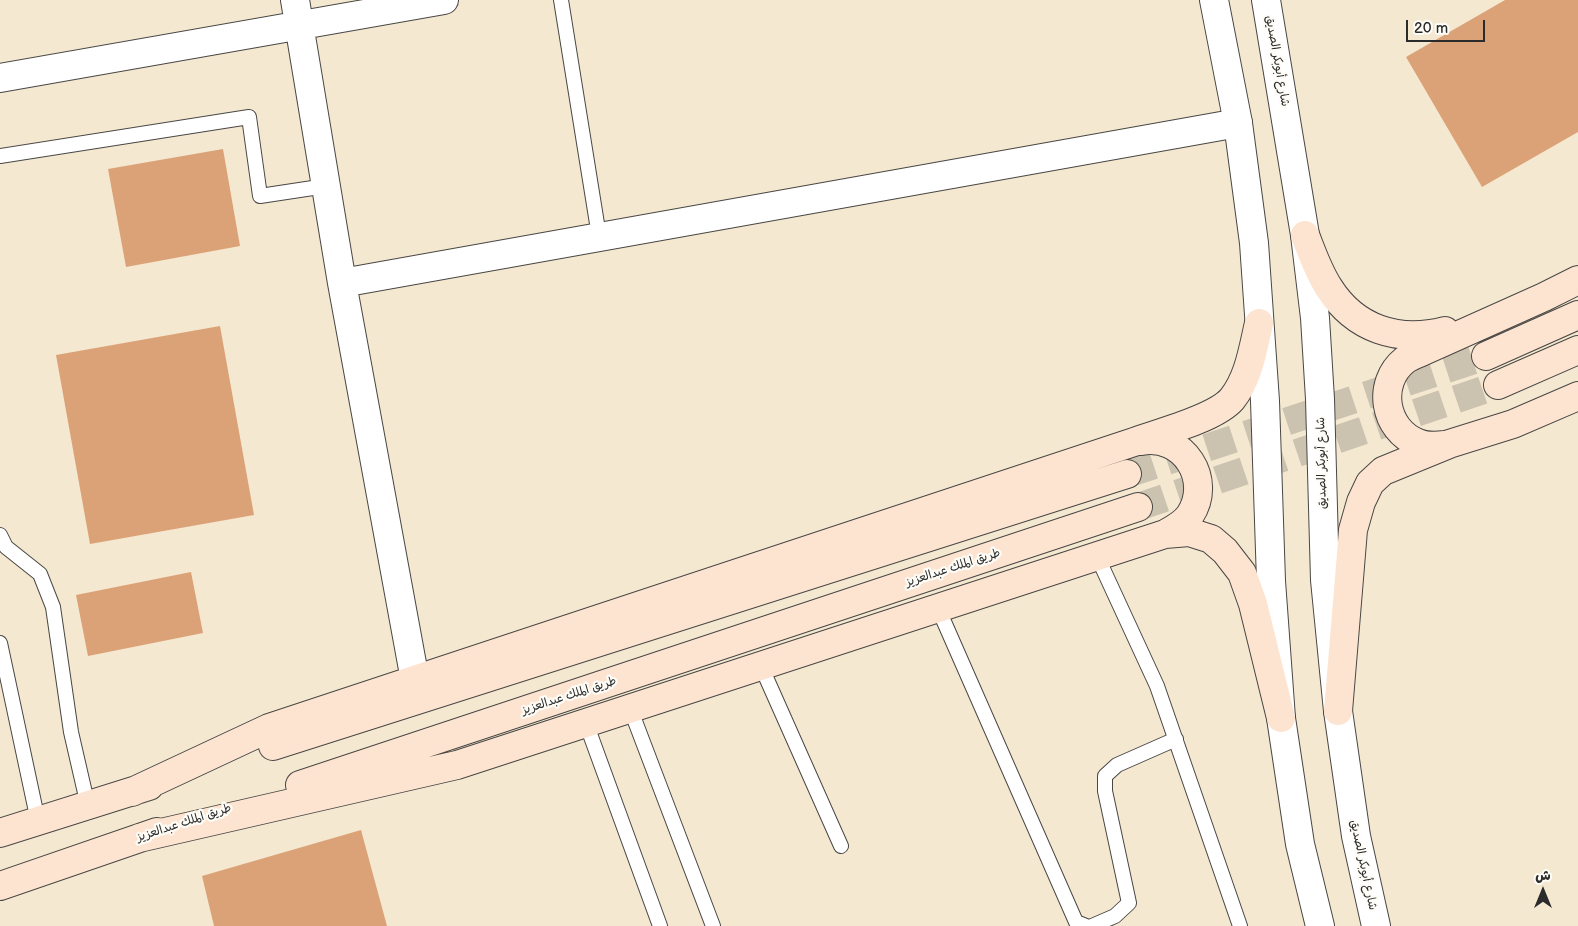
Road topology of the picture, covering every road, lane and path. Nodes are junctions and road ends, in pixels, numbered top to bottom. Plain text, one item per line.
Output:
1 (444, 0) edge
2 (561, 0) edge
3 (1214, 0) edge
4 (1266, 0) edge
5 (297, 13) edge
6 (0, 78) edge
7 (1238, 123) junction
8 (0, 156) edge
9 (326, 186) junction
10 (1305, 235) junction
11 (600, 236) junction
12 (1578, 280) edge
13 (342, 283) junction
14 (1578, 314) edge
15 (1497, 318) junction
16 (1260, 323) junction
17 (1578, 350) edge
18 (1486, 356) tunnel mouth
19 (1498, 385) tunnel mouth
20 (1578, 396) edge
21 (1134, 442) junction
22 (1449, 444) junction
23 (1127, 474) tunnel mouth
24 (1138, 507) tunnel mouth
25 (1165, 534) junction
26 (0, 535) edge
27 (1097, 556) junction
28 (938, 608) junction
29 (0, 643) edge
30 (761, 666) junction
31 (414, 680) junction
32 (630, 708) junction
33 (1338, 711) junction
34 (1281, 718) junction
35 (586, 723) junction
36 (1176, 739) junction
37 (132, 792) junction
38 (88, 806) junction
39 (38, 821) junction
40 (0, 833) edge
41 (140, 838) junction
42 (841, 846) dead end
43 (0, 886) edge
44 (660, 926) edge
45 (713, 926) edge
46 (1086, 926) edge
47 (1092, 926) edge
48 (1240, 926) edge
49 (1320, 926) edge
50 (1376, 926) edge

1 - 5 street
2 - 11 lane
3 - 7 street
4 - 10 street, شارع أبوبكر الصديق
5 - 6 street
5 - 9 street
7 - 11 street
7 - 16 street
8 - 9 lane
9 - 13 street
10 - 15 main road
10 - 33 street, شارع أبوبكر الصديق
11 - 13 street
12 - 15 main road
13 - 31 street
14 - 18 main road
15 - 22 main road
16 - 21 main road
16 - 34 street
17 - 19 main road
20 - 22 main road
21 - 25 main road
21 - 31 main road
22 - 33 main road
23 - 37 main road
24 - 41 main road, طريق الملك عبدالعزيز
25 - 27 main road
25 - 34 main road
26 - 38 lane
27 - 28 main road
27 - 36 lane
28 - 30 main road
28 - 46 lane
29 - 39 lane
30 - 32 main road
30 - 42 lane
31 - 37 main road
32 - 35 main road
32 - 45 lane
33 - 50 street, شارع أبوبكر الصديق
34 - 49 street
35 - 41 main road
35 - 44 lane
36 - 47 lane
36 - 48 lane
37 - 38 main road
38 - 39 main road
39 - 40 main road
41 - 43 main road, طريق الملك عبدالعزيز

